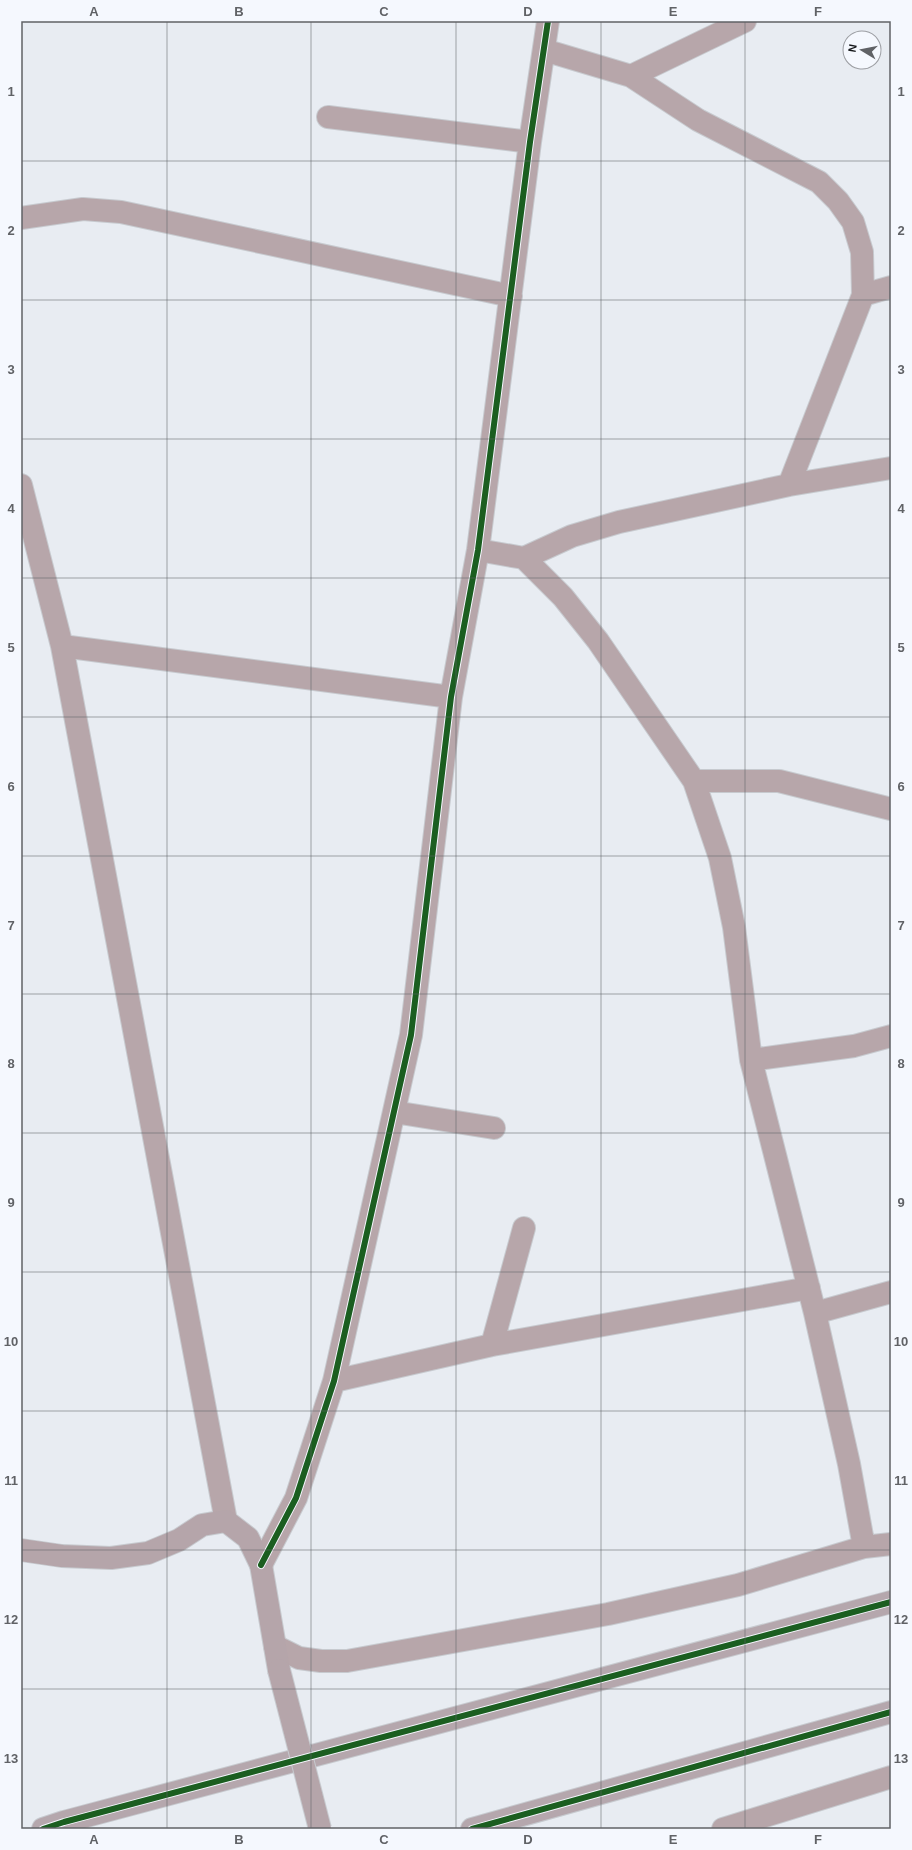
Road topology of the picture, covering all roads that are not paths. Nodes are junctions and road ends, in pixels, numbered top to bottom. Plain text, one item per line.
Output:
1 (548, 21) edge
2 (745, 21) edge
3 (544, 50) junction
4 (631, 76) junction
5 (328, 117) dead end
6 (530, 142) junction
7 (21, 218) edge
8 (891, 287) edge
9 (863, 295) junction
10 (511, 296) junction
11 (891, 468) edge
12 (21, 485) edge
13 (789, 485) junction
14 (478, 550) junction
15 (524, 558) junction
16 (62, 646) junction
17 (451, 697) junction
18 (694, 781) junction
19 (891, 809) edge
20 (891, 1036) edge
21 (751, 1060) junction
22 (394, 1112) junction
23 (494, 1128) dead end
24 (524, 1228) dead end
25 (809, 1288) junction
26 (891, 1292) edge
27 (815, 1313) junction
28 (492, 1345) junction
29 (334, 1382) junction
30 (226, 1521) junction
31 (891, 1544) edge
32 (21, 1546) edge
33 (864, 1547) junction
34 (261, 1565) junction
35 (891, 1602) edge
36 (274, 1646) junction
37 (891, 1712) edge
38 (891, 1777) edge
39 (43, 1829) edge
40 (320, 1829) edge
41 (472, 1829) edge
42 (723, 1829) edge

1 - 3 street
2 - 4 street
3 - 4 street
3 - 6 street
4 - 9 street
5 - 6 street
6 - 10 street
7 - 10 street
8 - 9 street
9 - 13 street
10 - 14 street
11 - 13 street
12 - 16 street
13 - 15 street
14 - 15 street
14 - 17 street
15 - 18 street
16 - 17 street
16 - 30 street
17 - 22 street
18 - 19 street
18 - 21 street
20 - 21 street
21 - 25 street
22 - 23 street
22 - 29 street
24 - 28 street
25 - 27 street
25 - 28 street
26 - 27 street
27 - 33 street
28 - 29 street
29 - 34 street
30 - 32 main road
30 - 34 main road
31 - 33 street
33 - 36 street
34 - 36 main road
35 - 39 main road
36 - 40 main road, bridge
37 - 41 main road
38 - 42 street

